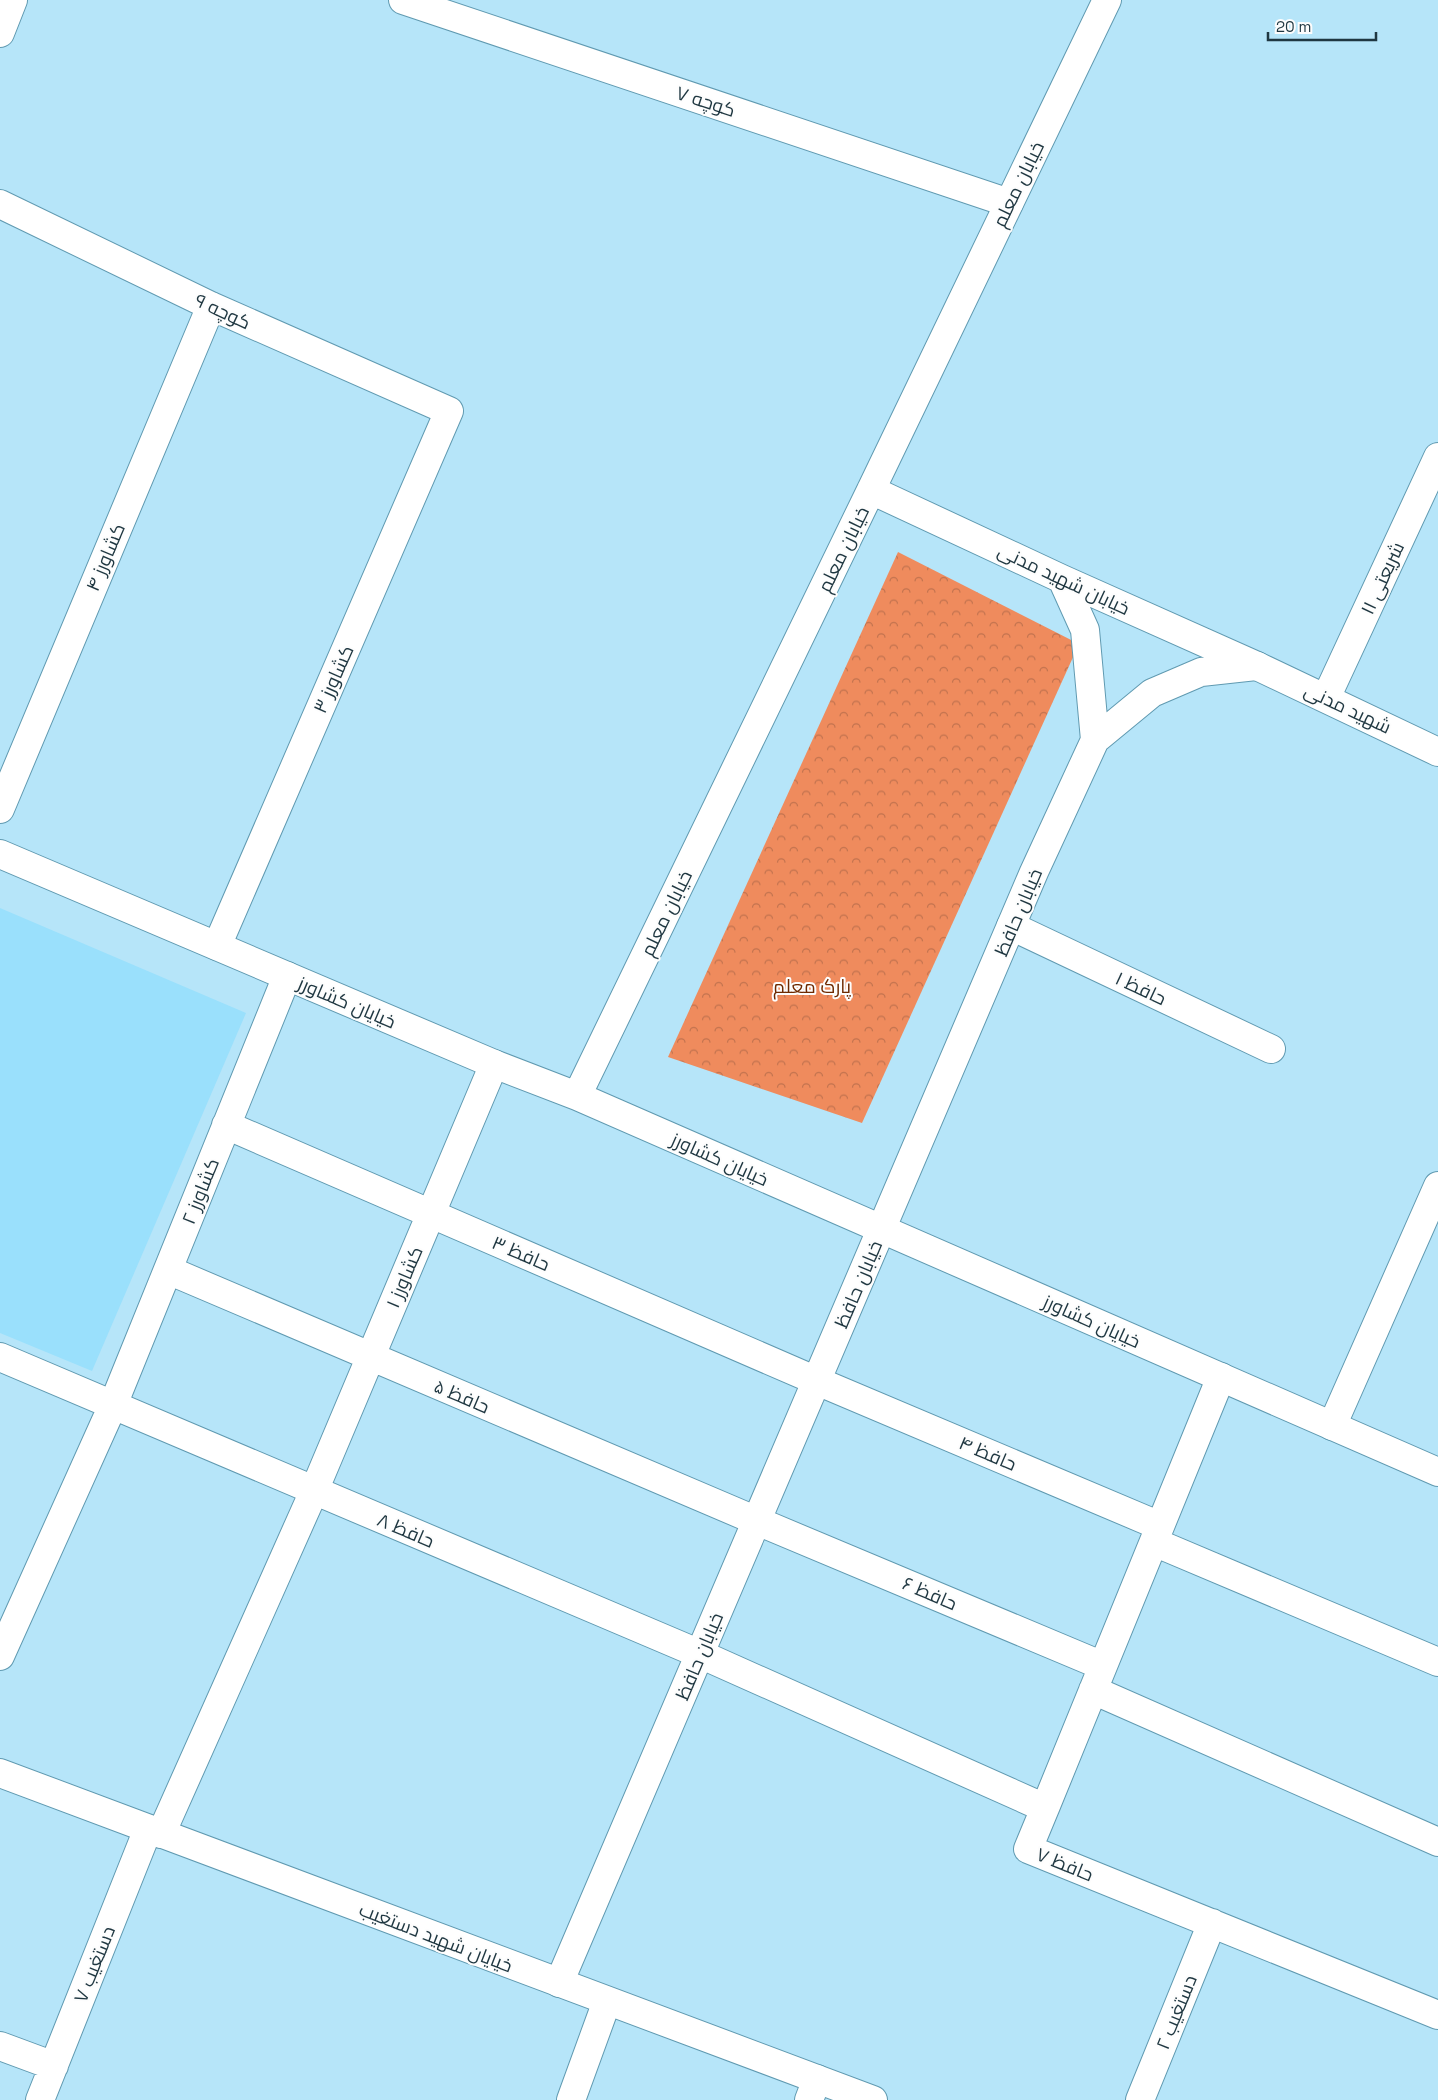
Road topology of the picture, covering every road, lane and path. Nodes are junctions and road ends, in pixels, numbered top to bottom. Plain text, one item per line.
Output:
1 (14, 0) edge
2 (403, 0) edge
3 (1106, 0) edge
4 (0, 33) edge
5 (1009, 203) junction
6 (0, 204) edge
7 (211, 306) junction
8 (449, 411) joint
9 (1438, 457) edge
10 (872, 490) junction
11 (1062, 579) junction
12 (1257, 666) junction
13 (1326, 698) junction
14 (1095, 740) junction
15 (1438, 752) edge
16 (0, 809) edge
17 (0, 854) edge
18 (1011, 926) junction
19 (217, 946) junction
20 (287, 976) junction
21 (1270, 1049) dead end
22 (494, 1064) junction
23 (577, 1096) junction
24 (226, 1125) junction
25 (1438, 1186) edge
26 (430, 1214) junction
27 (881, 1230) junction
28 (168, 1270) junction
29 (0, 1357) edge
30 (370, 1357) junction
31 (1221, 1378) junction
32 (816, 1381) junction
33 (113, 1405) junction
34 (1332, 1426) junction
35 (1438, 1472) edge
36 (314, 1491) junction
37 (757, 1521) junction
38 (1157, 1534) junction
39 (700, 1654) junction
40 (0, 1656) edge
41 (1438, 1662) edge
42 (1098, 1678) junction
43 (0, 1773) edge
44 (1045, 1808) junction
45 (154, 1831) junction
46 (1438, 1842) edge
47 (1212, 1923) junction
48 (559, 1983) junction
49 (607, 2001) junction
50 (1438, 2014) edge
51 (0, 2046) edge
52 (54, 2066) junction
53 (813, 2090) edge
54 (40, 2100) edge
55 (571, 2100) edge
56 (873, 2100) edge
57 (1140, 2100) edge

1 - 4 street
2 - 5 street, کوچه ۷
3 - 5 street, خیابان معلم
5 - 10 street, خیابان معلم
6 - 7 street, کوچه ۹
7 - 8 street, کوچه ۹
7 - 16 street, کشاورز ۴
8 - 19 street, کشاورز ۳
9 - 13 street, شریعتی ۱۱
10 - 11 street, خیابان شهید مدنی
10 - 23 street, خیابان معلم
11 - 12 street, خیابان شهید مدنی
11 - 14 street, خیابان حافظ
12 - 13 street, شهید مدنی
12 - 14 street
13 - 15 street, شهید مدنی
14 - 18 street, خیابان حافظ
17 - 19 street, خیایان کشاورز
18 - 21 street, حافظ ۱
18 - 27 street, خیابان حافظ
19 - 20 street, خیایان کشاورز
20 - 22 street, خیایان کشاورز
20 - 24 street, کشاورز ۲
22 - 23 street, خیایان کشاورز
22 - 26 street, کشاورز ۱
23 - 27 street, خیایان کشاورز
24 - 26 street, حافظ ۳
24 - 28 street, کشاورز ۲
25 - 34 street
26 - 30 street, کشاورز ۱
26 - 32 street, حافظ ۳
27 - 31 street, خیایان کشاورز
27 - 32 street, خیابان حافظ
28 - 30 street, حافظ ۵
28 - 33 street, کشاورز ۲
29 - 33 street, حافظ ۸
30 - 36 street, کشاورز ۱
30 - 37 street, حافظ ۵
31 - 34 street, خیایان کشاورز
31 - 38 street
32 - 37 street, خیابان حافظ
32 - 38 street, حافظ ۴
33 - 36 street, حافظ ۸
33 - 40 street, کشاورز ۲
34 - 35 street, خیایان کشاورز
36 - 39 street, حافظ ۸
36 - 45 street, دستغیب ۷
37 - 39 street, خیابان حافظ
37 - 42 street, حافظ ۶
38 - 41 street, حافظ ۴
38 - 42 street
39 - 44 street
39 - 48 street, خیابان حافظ
42 - 44 street
42 - 46 street, حافظ ۶
43 - 45 street, خیایان شهید دستغیب
44 - 47 street, حافظ ۷
45 - 48 street, خیایان شهید دستغیب
45 - 52 street, دستغیب ۷
47 - 50 street, حافظ ۷
47 - 57 street, دستغیب ۲
48 - 49 street, خیایان شهید دستغیب
49 - 53 street, خیایان شهید دستغیب
49 - 55 street
51 - 52 street
52 - 54 street, دستغیب ۷
53 - 56 street, خیایان شهید دستغیب

